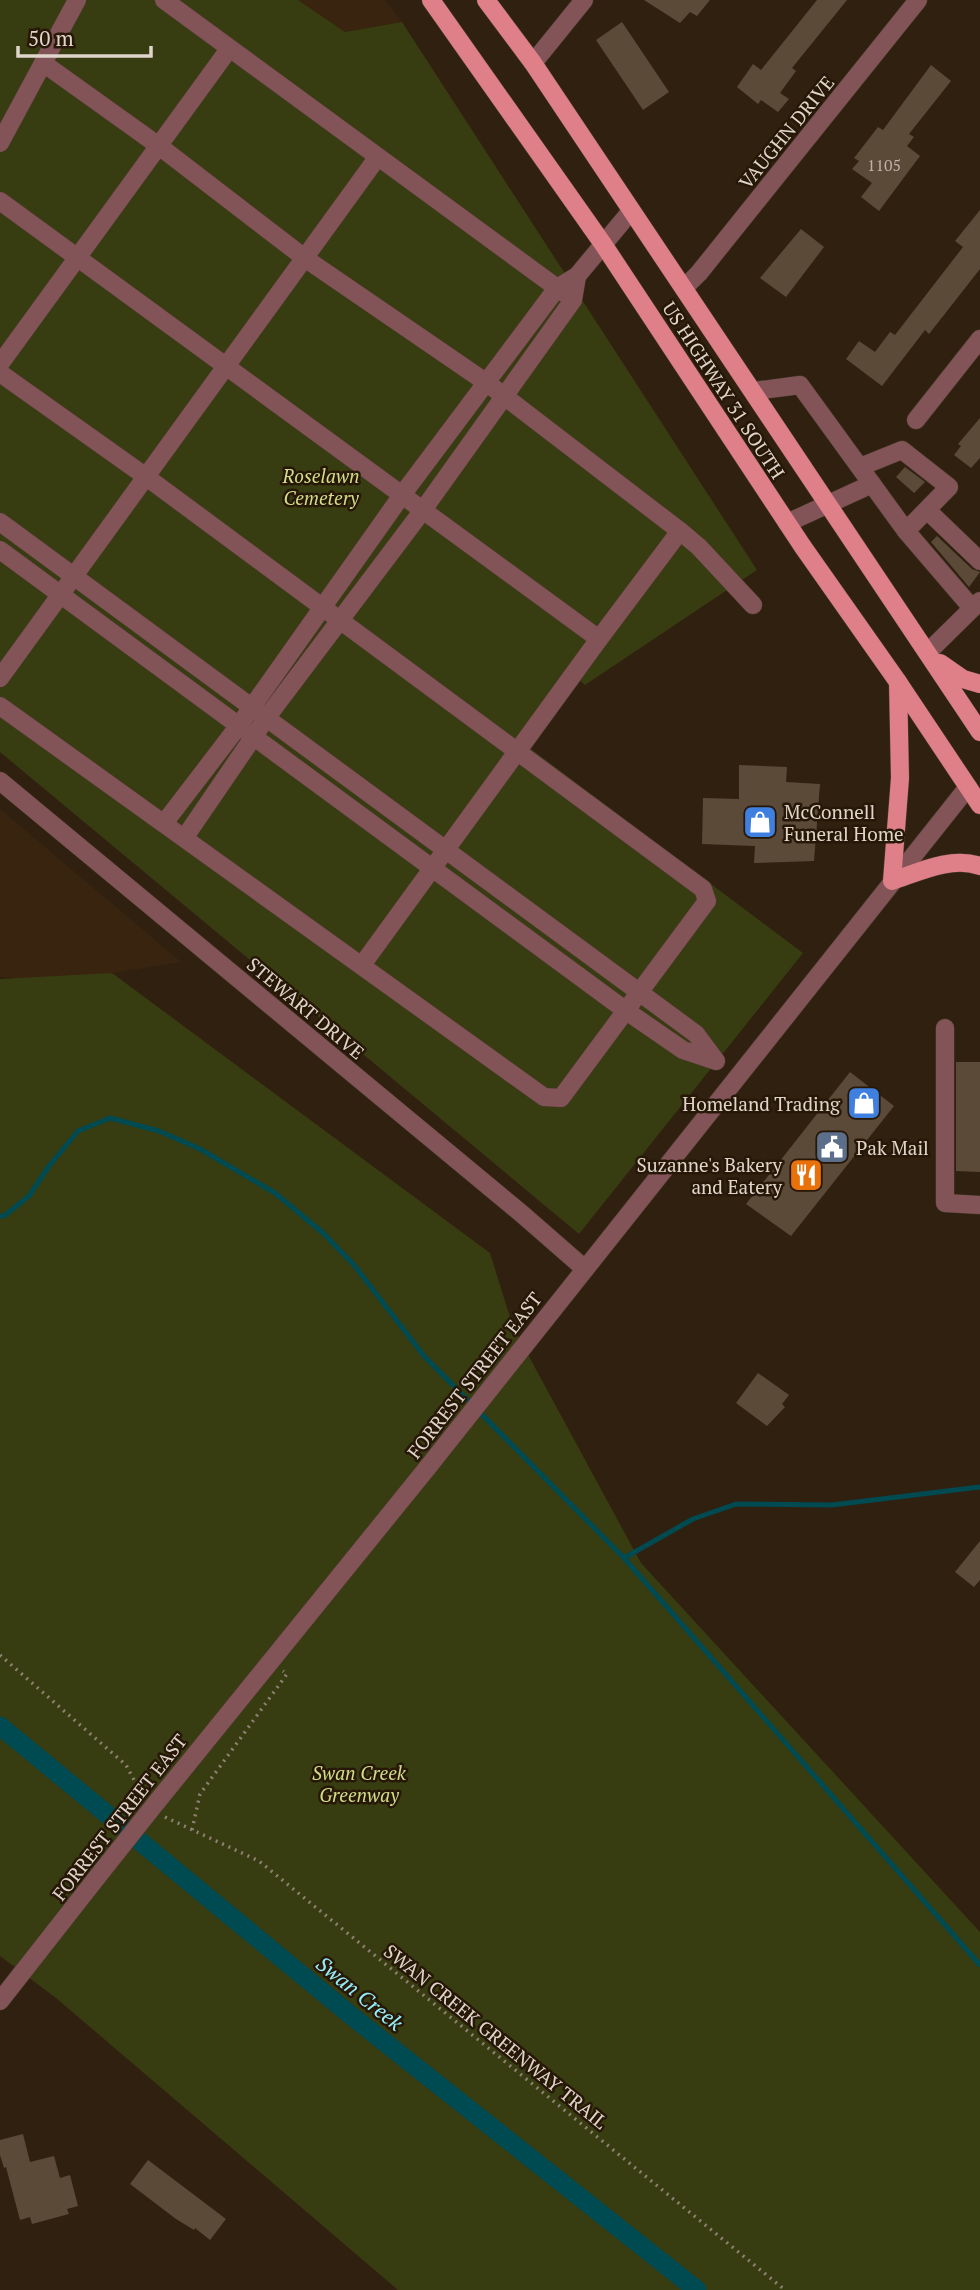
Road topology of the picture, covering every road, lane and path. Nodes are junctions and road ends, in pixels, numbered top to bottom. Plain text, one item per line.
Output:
1 (77, 0) edge
2 (164, 0) edge
3 (431, 0) edge
4 (486, 0) edge
5 (584, 0) edge
6 (918, 0) edge
7 (229, 49) junction
8 (43, 63) junction
9 (533, 63) junction
10 (0, 143) edge
11 (159, 146) junction
12 (377, 158) junction
13 (0, 201) edge
14 (631, 211) junction
15 (603, 244) junction
16 (78, 257) junction
17 (306, 259) junction
18 (577, 276) junction
19 (557, 288) junction
20 (684, 288) junction
21 (573, 300) junction
22 (980, 339) edge
23 (0, 363) edge
24 (226, 365) junction
25 (0, 373) edge
26 (487, 383) junction
27 (754, 391) junction
28 (504, 397) junction
29 (916, 420) dead end
30 (860, 467) junction
31 (145, 476) junction
32 (872, 484) junction
33 (402, 495) junction
34 (828, 505) junction
35 (423, 510) junction
36 (928, 511) junction
37 (0, 522) edge
38 (787, 523) junction
39 (680, 531) junction
40 (906, 531) junction
41 (0, 550) edge
42 (980, 561) edge
43 (75, 576) junction
44 (61, 594) junction
45 (976, 605) edge
46 (753, 606) dead end
47 (323, 609) junction
48 (338, 621) junction
49 (599, 639) junction
50 (930, 655) junction
51 (0, 678) edge
52 (898, 682) junction
53 (980, 684) edge
54 (0, 706) edge
55 (252, 706) junction
56 (267, 717) junction
57 (240, 724) junction
58 (980, 732) edge
59 (255, 735) junction
60 (518, 752) junction
61 (0, 781) edge
62 (974, 781) edge
63 (980, 805) edge
64 (164, 822) junction
65 (185, 837) junction
66 (445, 849) junction
67 (432, 866) junction
68 (980, 866) edge
69 (892, 881) junction
70 (362, 965) junction
71 (638, 992) junction
72 (625, 1010) junction
73 (945, 1028) dead end
74 (716, 1061) junction
75 (737, 1077) junction
76 (980, 1205) edge
77 (584, 1269) junction
78 (0, 1656) edge
79 (271, 1660) junction
80 (126, 1765) dead end
81 (176, 1823) dead end
82 (192, 1830) junction
83 (0, 2001) edge
84 (785, 2290) edge

1 - 8 street
2 - 7 street
3 - 15 main road, US HIGHWAY 31 SOUTH
4 - 9 main road, US HIGHWAY 31 SOUTH
5 - 9 street
6 - 20 street, VAUGHN DRIVE
7 - 11 street
7 - 12 street
8 - 10 street
8 - 11 street
9 - 14 main road, US HIGHWAY 31 SOUTH
11 - 16 street
11 - 17 street
12 - 17 street
12 - 19 street
13 - 16 street
14 - 15 street
14 - 20 main road, US HIGHWAY 31 SOUTH
15 - 18 street
15 - 38 main road, US HIGHWAY 31 SOUTH
16 - 23 street
16 - 24 street
17 - 24 street
17 - 26 street
18 - 19 street
18 - 21 street
19 - 21 street
19 - 26 street
20 - 27 main road, US HIGHWAY 31 SOUTH
21 - 28 street
22 - 29 street
24 - 31 street
24 - 33 street
25 - 31 street
26 - 28 street
26 - 33 street
27 - 30 street
27 - 34 main road, US HIGHWAY 31 SOUTH
28 - 35 street
28 - 39 street
30 - 32 street
30 - 36 street
31 - 43 street
31 - 47 street
32 - 34 street
32 - 40 street
33 - 35 street
33 - 47 street
34 - 38 street
34 - 50 main road, US HIGHWAY 31 SOUTH
35 - 48 street
35 - 49 street
36 - 40 street
36 - 42 street
37 - 43 street
38 - 52 main road, US HIGHWAY 31 SOUTH
39 - 46 street
39 - 49 street
40 - 45 street
41 - 44 street
43 - 44 street
43 - 55 street
44 - 51 street
44 - 57 street
45 - 50 street
47 - 48 street
47 - 55 street
48 - 56 street
48 - 60 street
49 - 60 street
50 - 53 main road
50 - 58 main road, US HIGHWAY 31 SOUTH
52 - 62 main road, US HIGHWAY 31 SOUTH
52 - 69 main road
54 - 64 street
55 - 56 street
55 - 57 street
56 - 59 street
56 - 66 street
57 - 59 street
57 - 64 street
59 - 65 street
59 - 67 street
60 - 66 street
60 - 71 street
61 - 77 street, STEWART DRIVE
62 - 63 main road, US HIGHWAY 31 SOUTH
62 - 69 street, FORREST STREET EAST
64 - 65 street
65 - 70 street
66 - 67 street
66 - 71 street
67 - 70 street
67 - 72 street
68 - 69 main road
69 - 75 street, FORREST STREET EAST
70 - 72 street
71 - 72 street
71 - 74 street
72 - 74 street
73 - 76 street
74 - 75 street
75 - 77 street, FORREST STREET EAST
77 - 79 street, FORREST STREET EAST
78 - 80 path
79 - 82 path
79 - 83 street, FORREST STREET EAST, bridge
81 - 82 path, SWAN CREEK GREENWAY TRAIL
82 - 84 path, SWAN CREEK GREENWAY TRAIL

